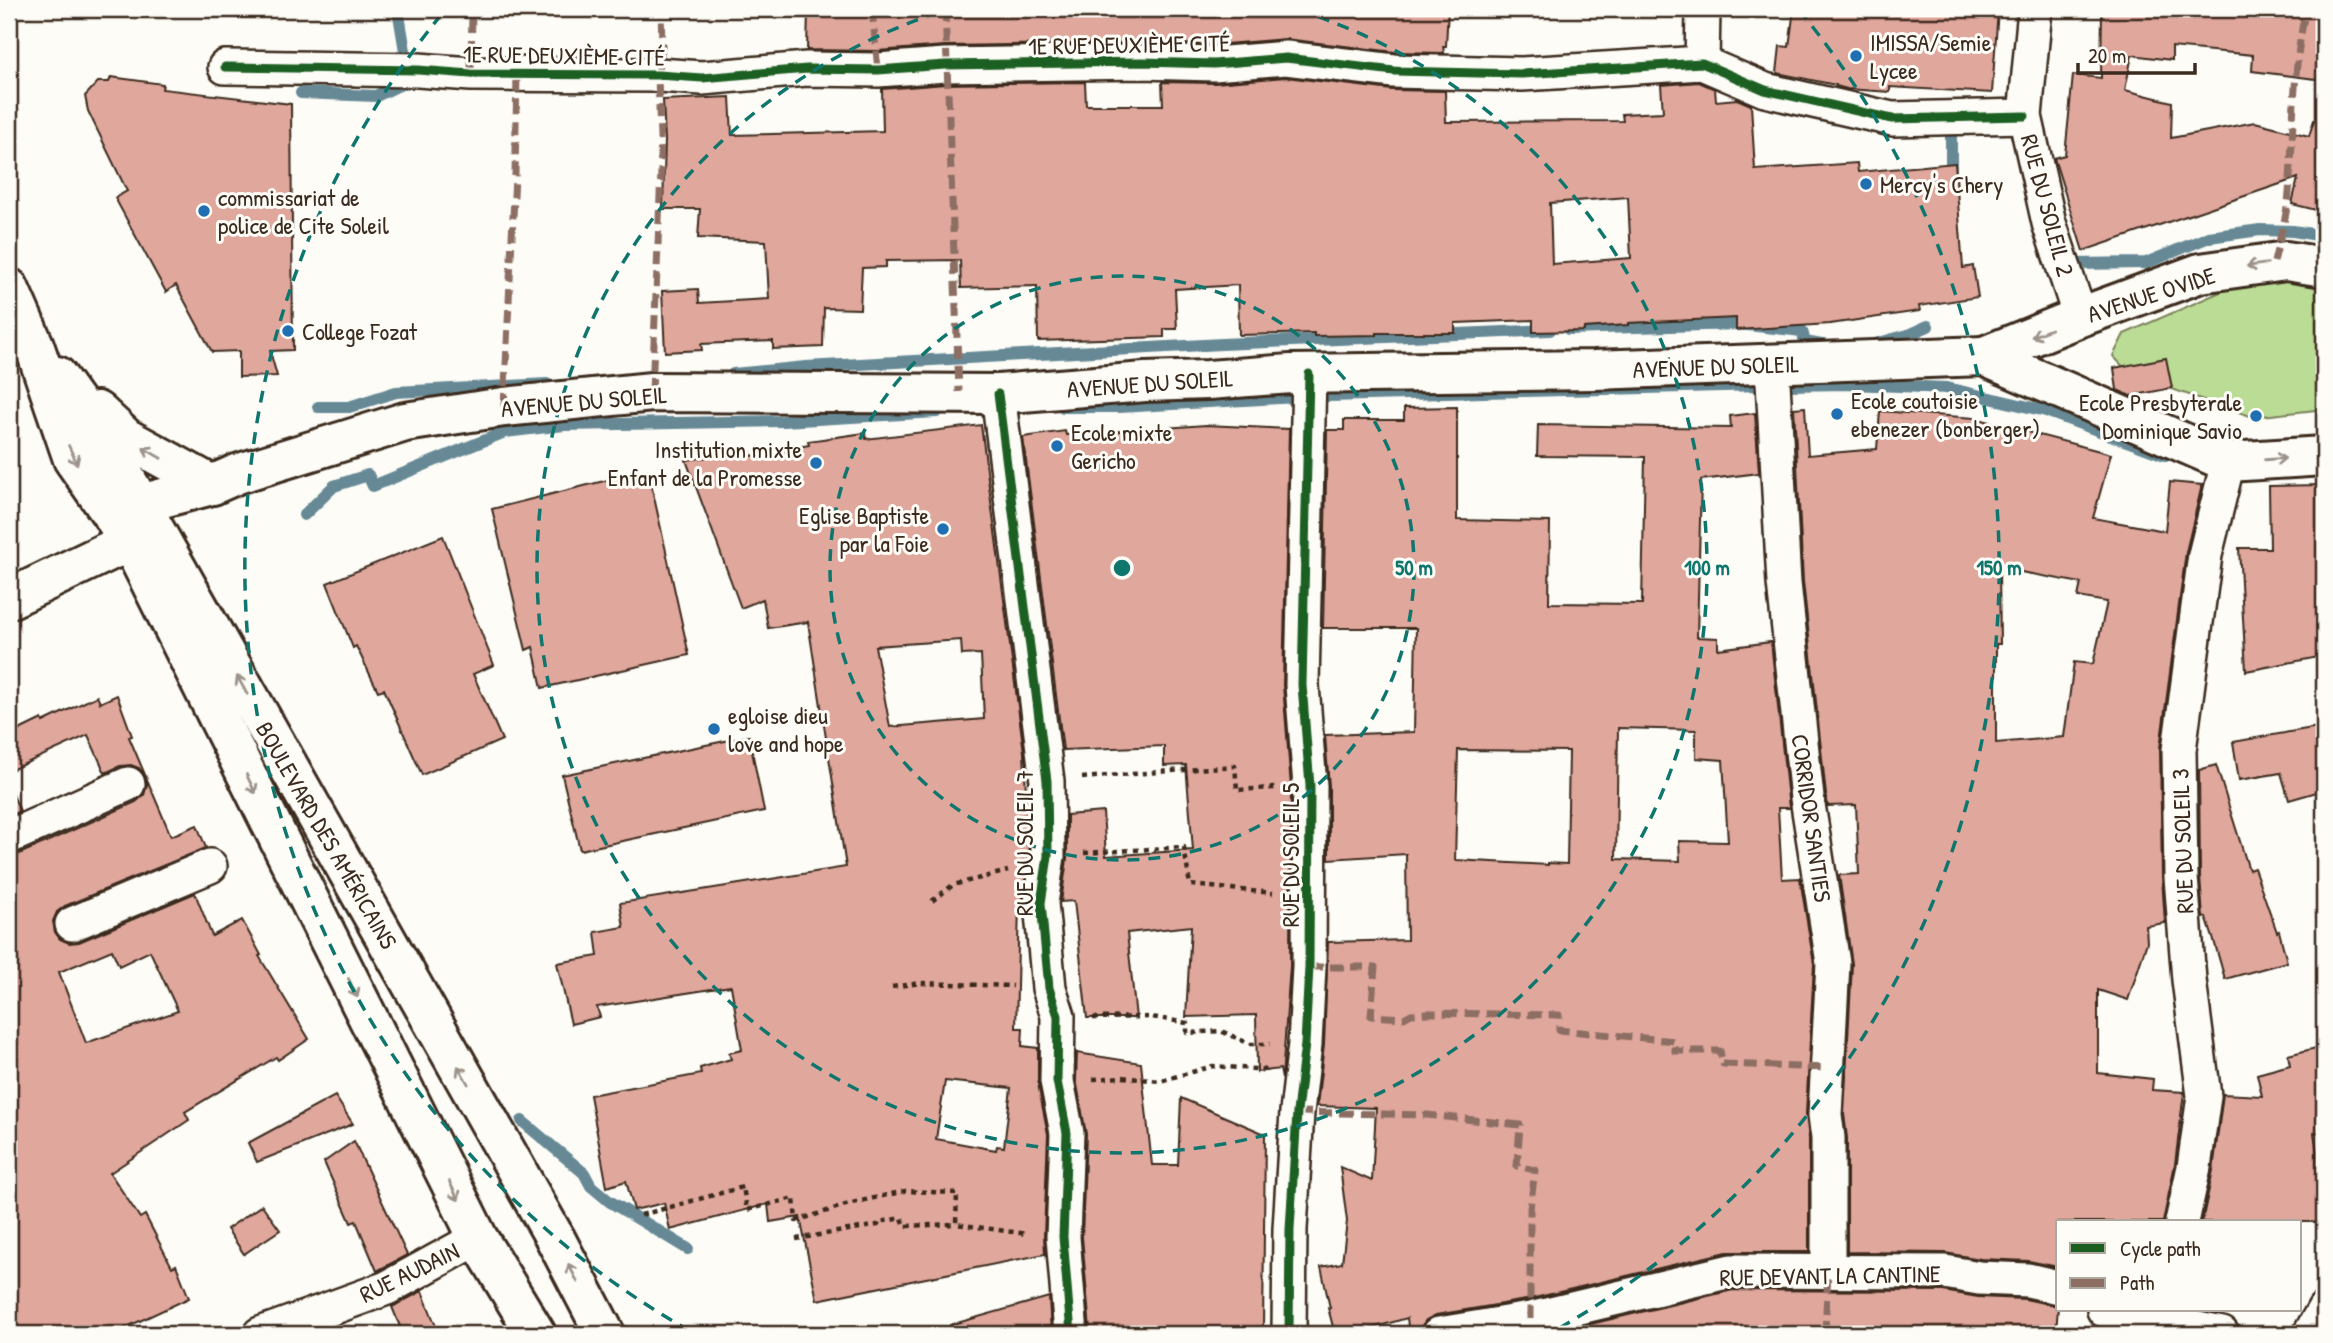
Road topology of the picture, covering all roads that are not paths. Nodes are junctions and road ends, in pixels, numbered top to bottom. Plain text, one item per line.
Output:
1 (1703, 9) edge
2 (2035, 9) edge
3 (1702, 63) junction
4 (225, 67) dead end
5 (2025, 116) junction
6 (2324, 267) edge
7 (9, 288) edge
8 (2080, 317) junction
9 (34, 345) junction
10 (1984, 356) junction
11 (1772, 364) junction
12 (1309, 374) junction
13 (65, 387) junction
14 (998, 394) junction
15 (2324, 456) edge
16 (2228, 462) junction
17 (212, 485) junction
18 (140, 504) junction
19 (130, 541) junction
20 (9, 599) edge
21 (128, 783) dead end
22 (9, 837) edge
23 (209, 866) dead end
24 (72, 924) dead end
25 (2182, 1220) edge
26 (478, 1238) junction
27 (1828, 1271) junction
28 (2056, 1287) edge
29 (2324, 1309) edge
30 (2128, 1312) edge
31 (2163, 1315) edge
32 (260, 1334) edge
33 (536, 1334) edge
34 (604, 1334) edge
35 (1071, 1334) edge
36 (1289, 1334) edge
37 (1439, 1334) edge
38 (2222, 1334) edge
39 (2310, 1334) edge

1 - 3 street
2 - 5 street, RUE DU SOLEIL 2
3 - 4 street, 1E RUE DEUXIÈME CITÉ
3 - 5 street, 1E RUE DEUXIÈME CITÉ
5 - 8 street, RUE DU SOLEIL 2
6 -> 8 main road, AVENUE OVIDE
7 - 9 main road, BOULEVARD DES AMÉRICAINS
8 -> 10 main road, AVENUE OVIDE
9 - 13 main road, BOULEVARD DES AMÉRICAINS
9 -> 19 main road, BOULEVARD DES AMÉRICAINS
10 - 11 main road, AVENUE DU SOLEIL
10 - 16 main road, AVENUE DU SOLEIL
11 - 12 main road, AVENUE DU SOLEIL
11 - 27 street, CORRIDOR SANTIES
12 - 14 main road, AVENUE DU SOLEIL
12 - 36 street, RUE DU SOLEIL 5
17 -> 13 main road
13 - 18 main road, BOULEVARD DES AMÉRICAINS
14 - 17 main road, AVENUE DU SOLEIL
14 - 35 street, RUE DU SOLEIL 7
16 -> 15 main road, AVENUE DU SOLEIL
16 - 25 street, RUE DU SOLEIL 3
17 - 18 main road, AVENUE DU SOLEIL
18 - 19 main road
34 -> 18 main road, BOULEVARD DES AMÉRICAINS
19 - 20 main road
19 -> 26 main road, BOULEVARD DES AMÉRICAINS
21 - 22 street
23 - 24 street
26 - 32 street, RUE AUDAIN
26 - 33 main road, BOULEVARD DES AMÉRICAINS
27 - 28 street, RUE DEVANT LA CANTINE
27 - 37 street, RUE DEVANT LA CANTINE
29 - 39 street
30 - 31 street
31 - 38 street

